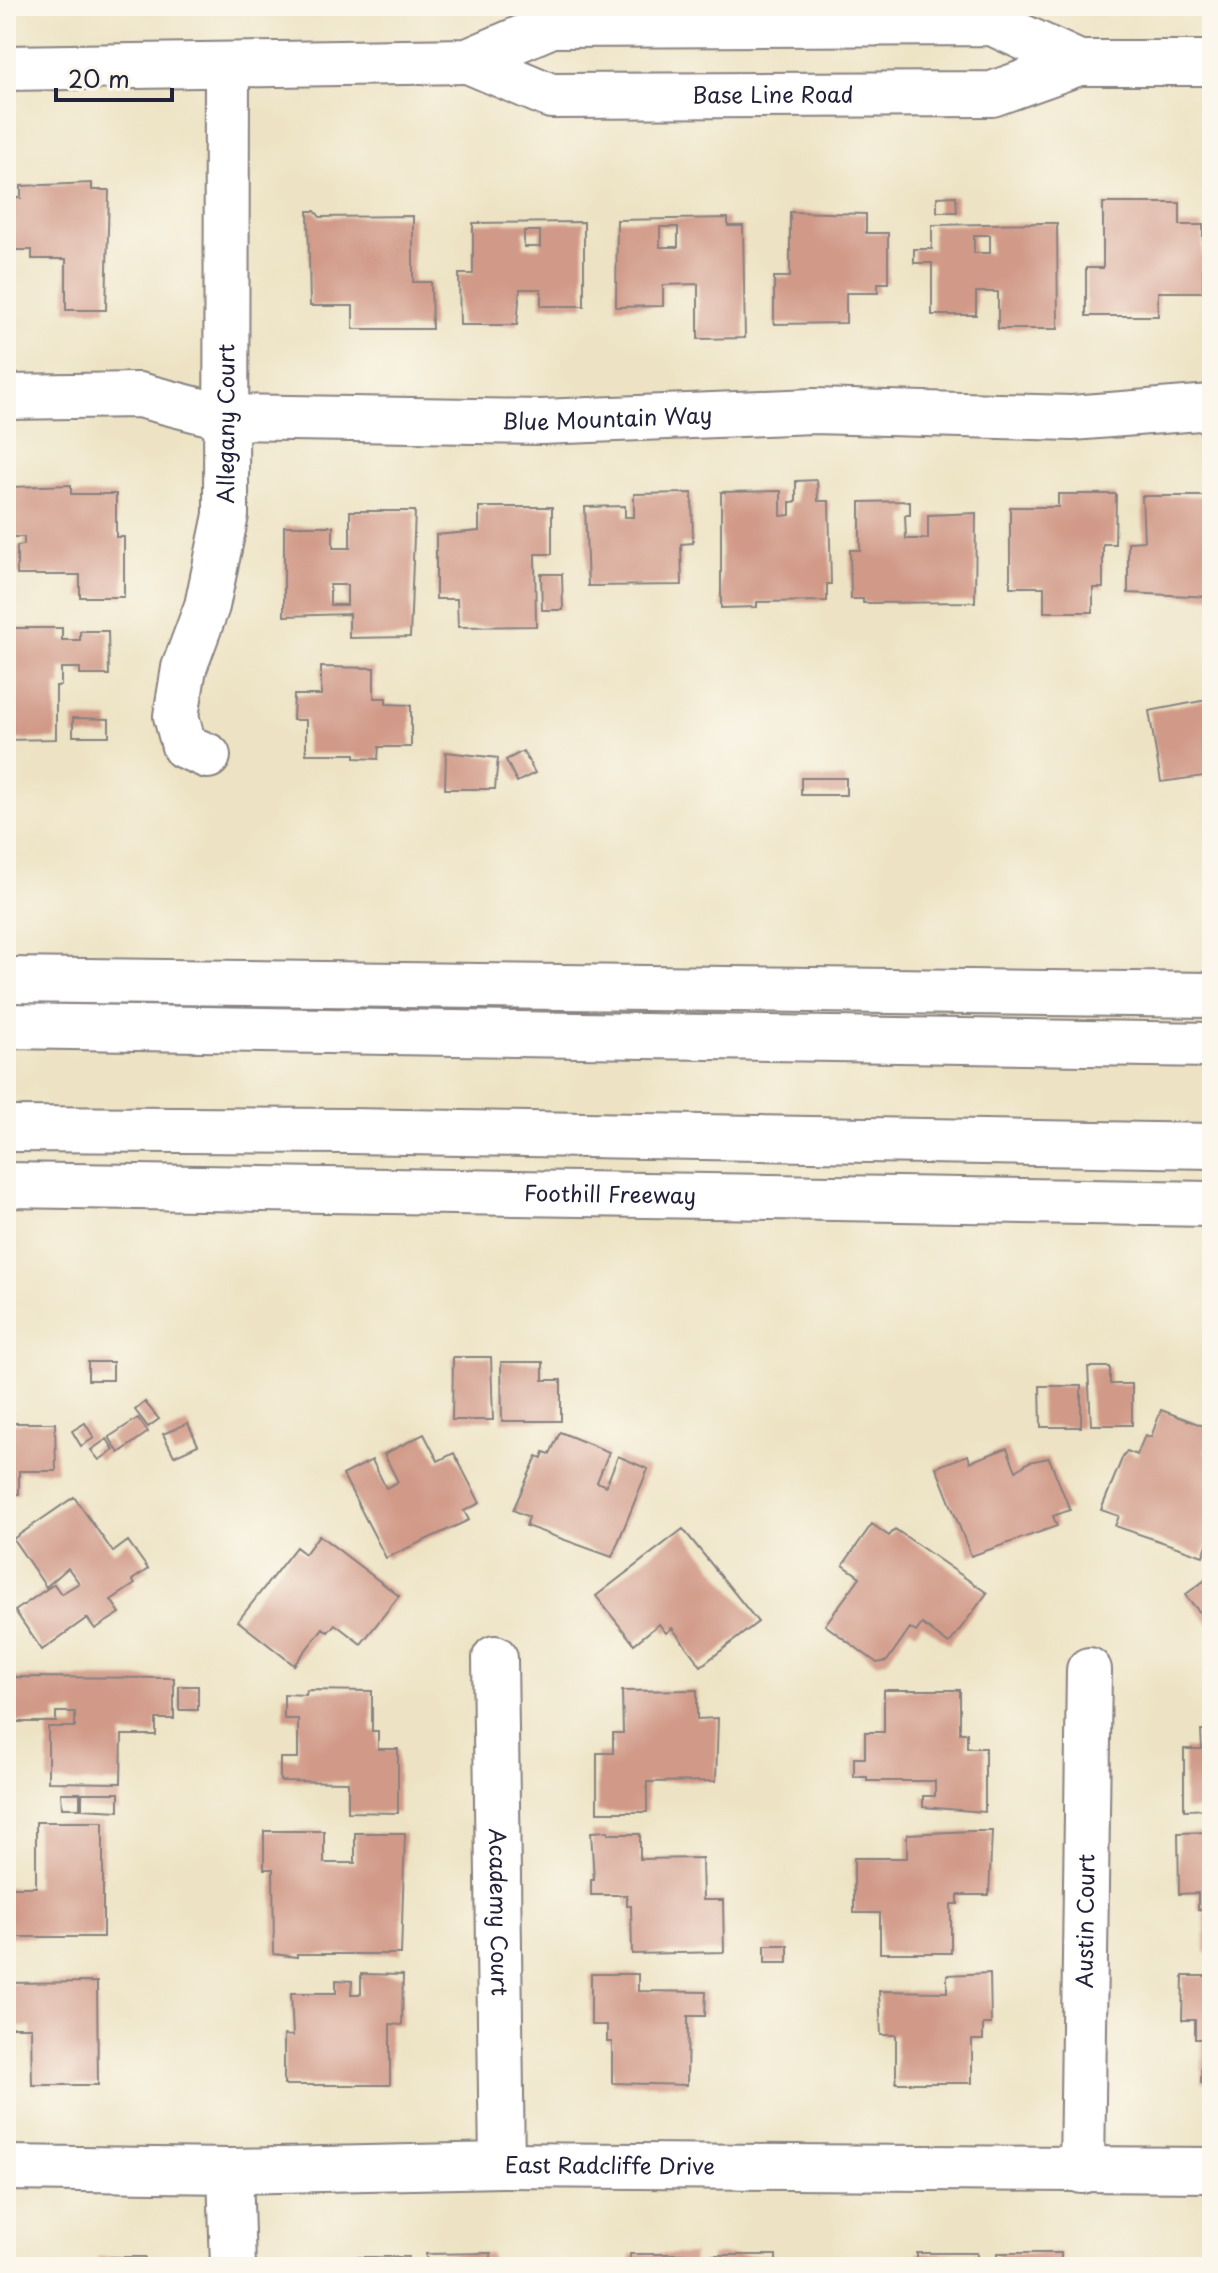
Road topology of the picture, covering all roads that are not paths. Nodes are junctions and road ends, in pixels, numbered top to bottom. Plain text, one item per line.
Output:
1 (468, 61) junction
2 (1079, 63) junction
3 (1212, 63) edge
4 (227, 67) junction
5 (6, 68) edge
6 (6, 397) edge
7 (1212, 407) edge
8 (225, 417) junction
9 (208, 756) dead end
10 (6, 980) edge
11 (1212, 995) edge
12 (6, 1026) edge
13 (1212, 1045) edge
14 (6, 1129) edge
15 (1212, 1146) edge
16 (6, 1185) edge
17 (1212, 1204) edge
18 (495, 1658) dead end
19 (1089, 1670) dead end
20 (502, 2165) junction
21 (6, 2168) edge
22 (1212, 2170) edge
23 (230, 2171) junction
24 (1082, 2171) junction
25 (233, 2267) edge

1 - 2 main road, Base Line Road
1 - 2 main road, Base Line Road
1 - 4 main road, Base Line Road
2 - 3 main road, Base Line Road
4 - 5 main road, Base Line Road
4 - 8 main road, Allegany Court
6 - 8 main road, Blue Mountain Way
7 - 8 main road, Blue Mountain Way
8 - 9 main road, Allegany Court
10 - 11 main road
12 - 13 main road
14 - 15 main road
16 - 17 main road, Foothill Freeway
18 - 20 main road, Academy Court
19 - 24 main road, Austin Court
20 - 23 main road, East Radcliffe Drive
20 - 24 main road, East Radcliffe Drive
21 - 23 main road, East Radcliffe Drive
22 - 24 main road, East Radcliffe Drive
23 - 25 main road

